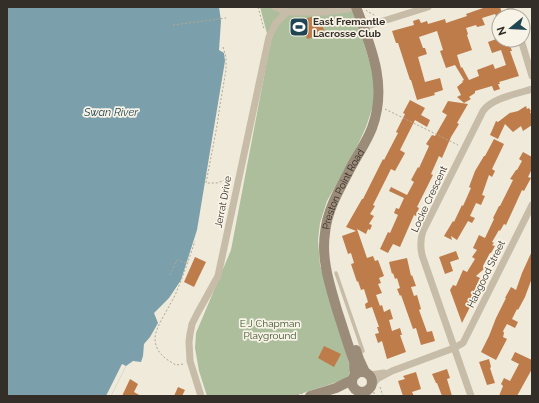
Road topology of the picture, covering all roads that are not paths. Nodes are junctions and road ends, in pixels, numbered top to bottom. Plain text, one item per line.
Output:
1 (275, 7) edge
2 (352, 7) edge
3 (356, 7) edge
4 (361, 7) edge
5 (428, 7) edge
6 (287, 12) junction
7 (369, 24) junction
8 (523, 48) edge
9 (532, 76) edge
10 (532, 89) edge
11 (532, 205) edge
12 (336, 273) dead end
13 (351, 325) junction
14 (454, 348) junction
15 (363, 351) dead end
16 (362, 387) edge
17 (201, 396) edge
18 (310, 396) edge
19 (325, 396) edge
20 (471, 396) edge

1 - 6 street
2 - 6 street
3 - 7 main road, Preston Point Road
4 - 7 main road, Preston Point Road
5 - 7 street
6 - 17 street, Jerrat Drive
7 - 13 main road, Preston Point Road
7 - 16 main road, Preston Point Road
8 - 9 street
10 - 14 street, Locke Crescent
11 - 14 street, Habgood Street
12 - 13 lane
13 - 15 lane
13 - 16 main road, Preston Point Road
14 - 16 street
14 - 20 street, Locke Crescent
16 - 18 main road
16 - 19 main road

